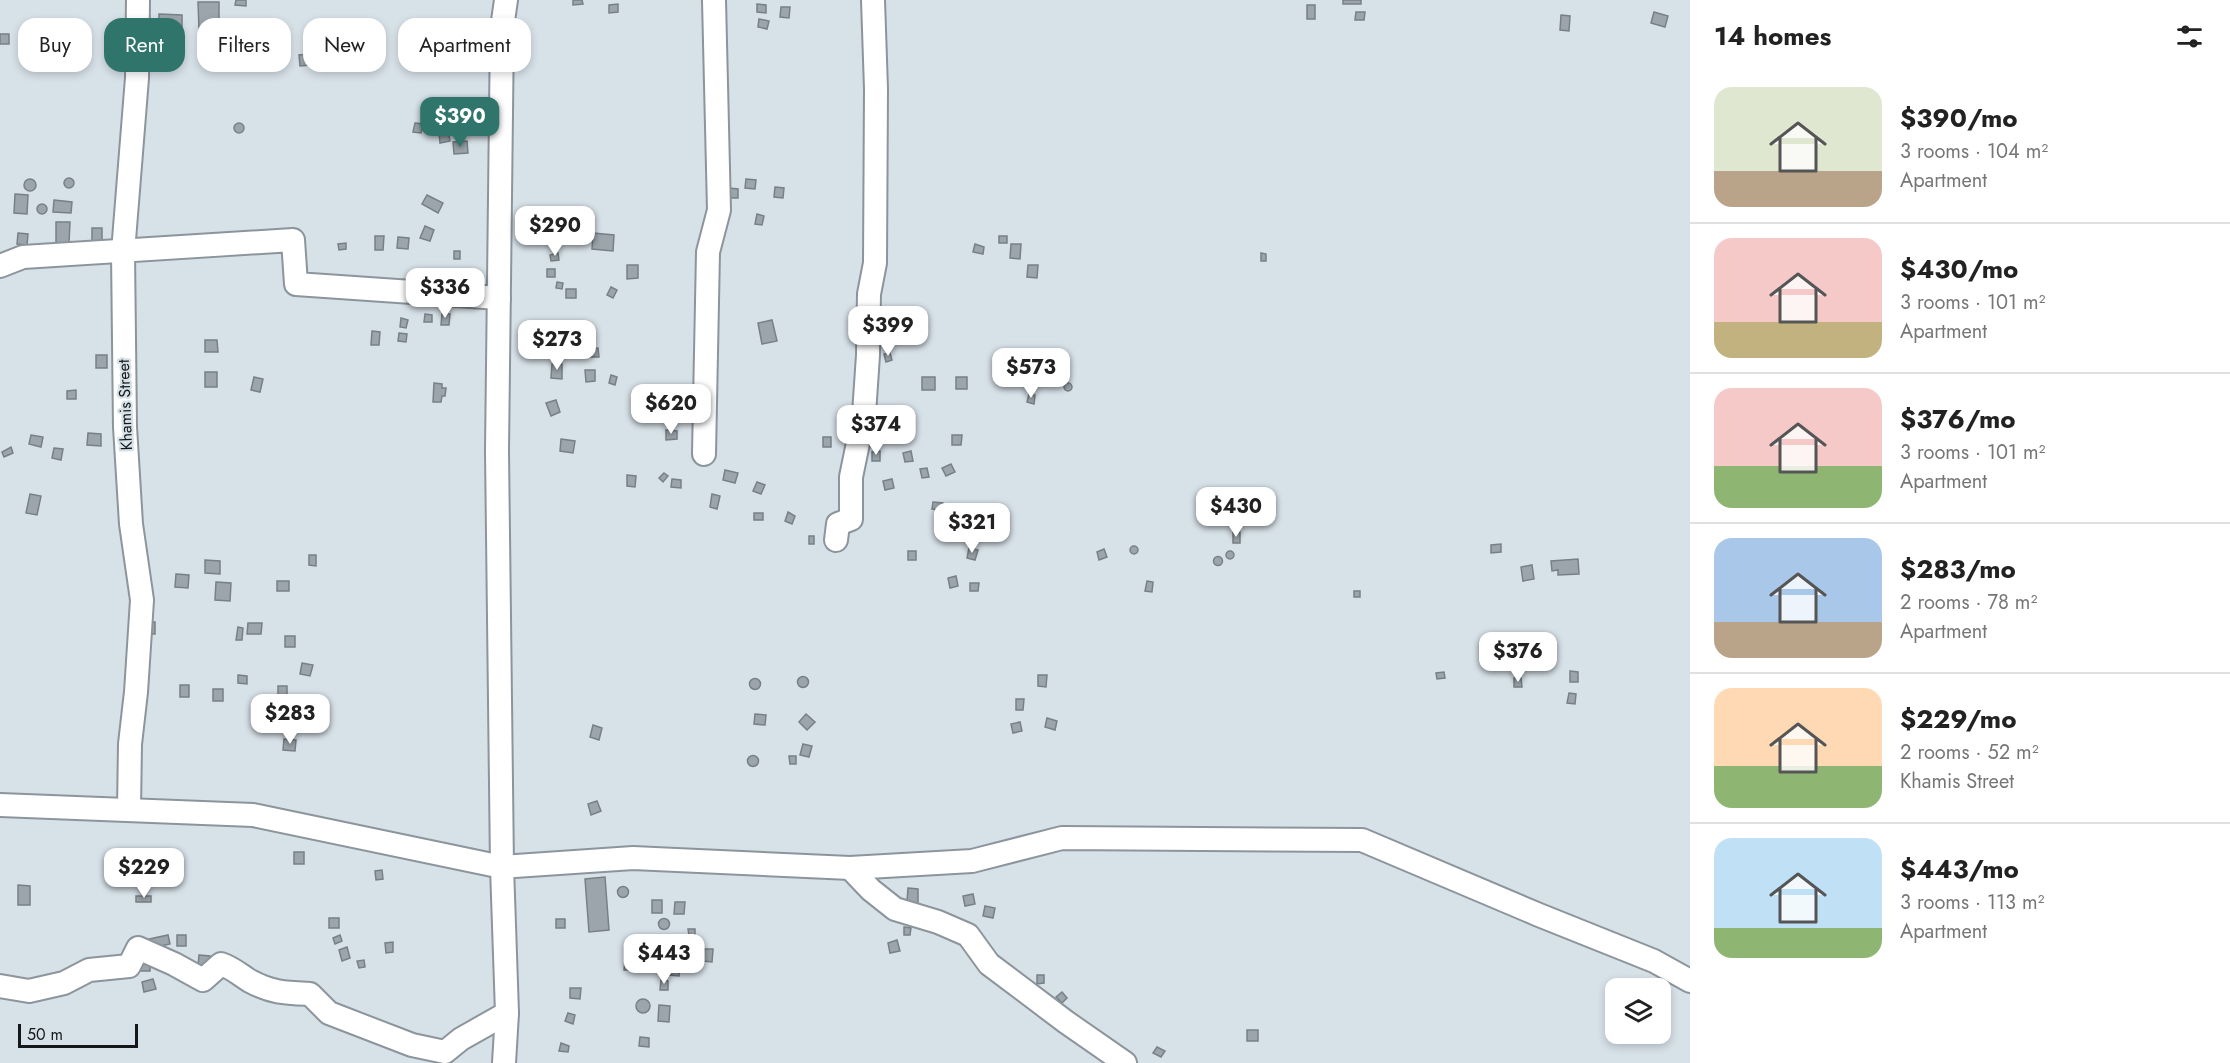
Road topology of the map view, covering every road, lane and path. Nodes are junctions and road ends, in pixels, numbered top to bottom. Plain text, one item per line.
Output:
1 (138, 0) edge
2 (506, 0) edge
3 (714, 0) edge
4 (873, 0) edge
5 (123, 252) junction
6 (0, 266) edge
7 (499, 297) junction
8 (704, 454) dead end
9 (836, 540) dead end
10 (0, 805) edge
11 (129, 809) junction
12 (502, 867) junction
13 (850, 868) junction
14 (1690, 981) edge
15 (0, 986) edge
16 (507, 1013) junction
17 (504, 1063) edge
18 (1125, 1063) edge

1 - 5 street, Khamis Street
2 - 7 street
3 - 8 street
4 - 9 street
5 - 6 street
5 - 7 street
5 - 11 street, Khamis Street
7 - 12 street
10 - 11 street
11 - 12 street
12 - 13 street
12 - 16 street
13 - 14 street
13 - 18 street
15 - 16 street
16 - 17 street

